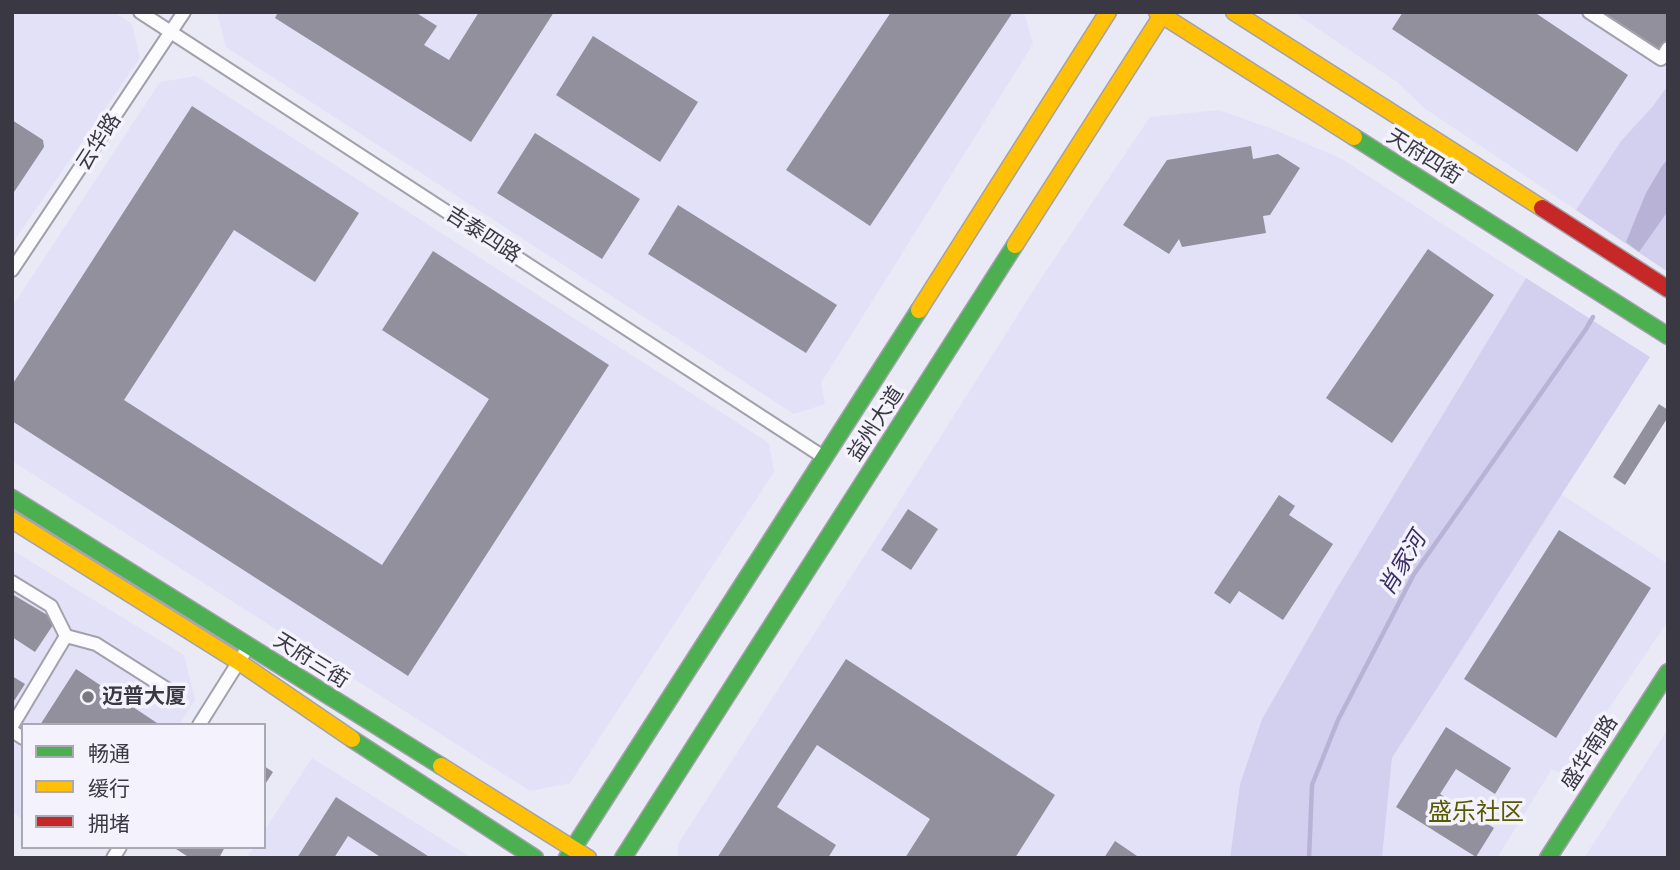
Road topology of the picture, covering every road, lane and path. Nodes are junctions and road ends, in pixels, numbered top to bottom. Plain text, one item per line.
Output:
1 (141, 12) edge
2 (184, 12) edge
3 (1108, 12) edge
4 (1234, 12) edge
5 (1589, 12) edge
6 (1161, 13) edge
7 (171, 32) junction
8 (1668, 48) edge
9 (12, 271) edge
10 (1668, 289) edge
11 (1668, 336) edge
12 (825, 458) junction
13 (12, 498) edge
14 (12, 520) edge
15 (12, 582) edge
16 (66, 636) junction
17 (248, 647) junction
18 (239, 662) junction
19 (1668, 672) edge
20 (178, 696) dead end
21 (200, 723) edge
22 (12, 729) edge
23 (570, 853) edge
24 (536, 858) edge
25 (588, 858) edge
26 (623, 858) edge
27 (1549, 858) edge

1 - 7 street, 吉泰四路
2 - 7 street, 云华路
3 - 12 main road, 益州大道
4 - 10 main road, 天府四街
5 - 8 street
6 - 11 main road, 天府四街
6 - 26 main road, 益州大道
7 - 9 street, 云华路
7 - 12 street, 吉泰四路
12 - 23 main road, 益州大道
13 - 17 main road, 天府三街
14 - 18 main road, 天府三街
15 - 16 street
16 - 20 street
16 - 22 street
17 - 18 street
17 - 23 main road, 天府三街
18 - 21 street
18 - 24 main road, 天府三街
19 - 27 main road, 盛华南路
23 - 25 main road, 天府三街

